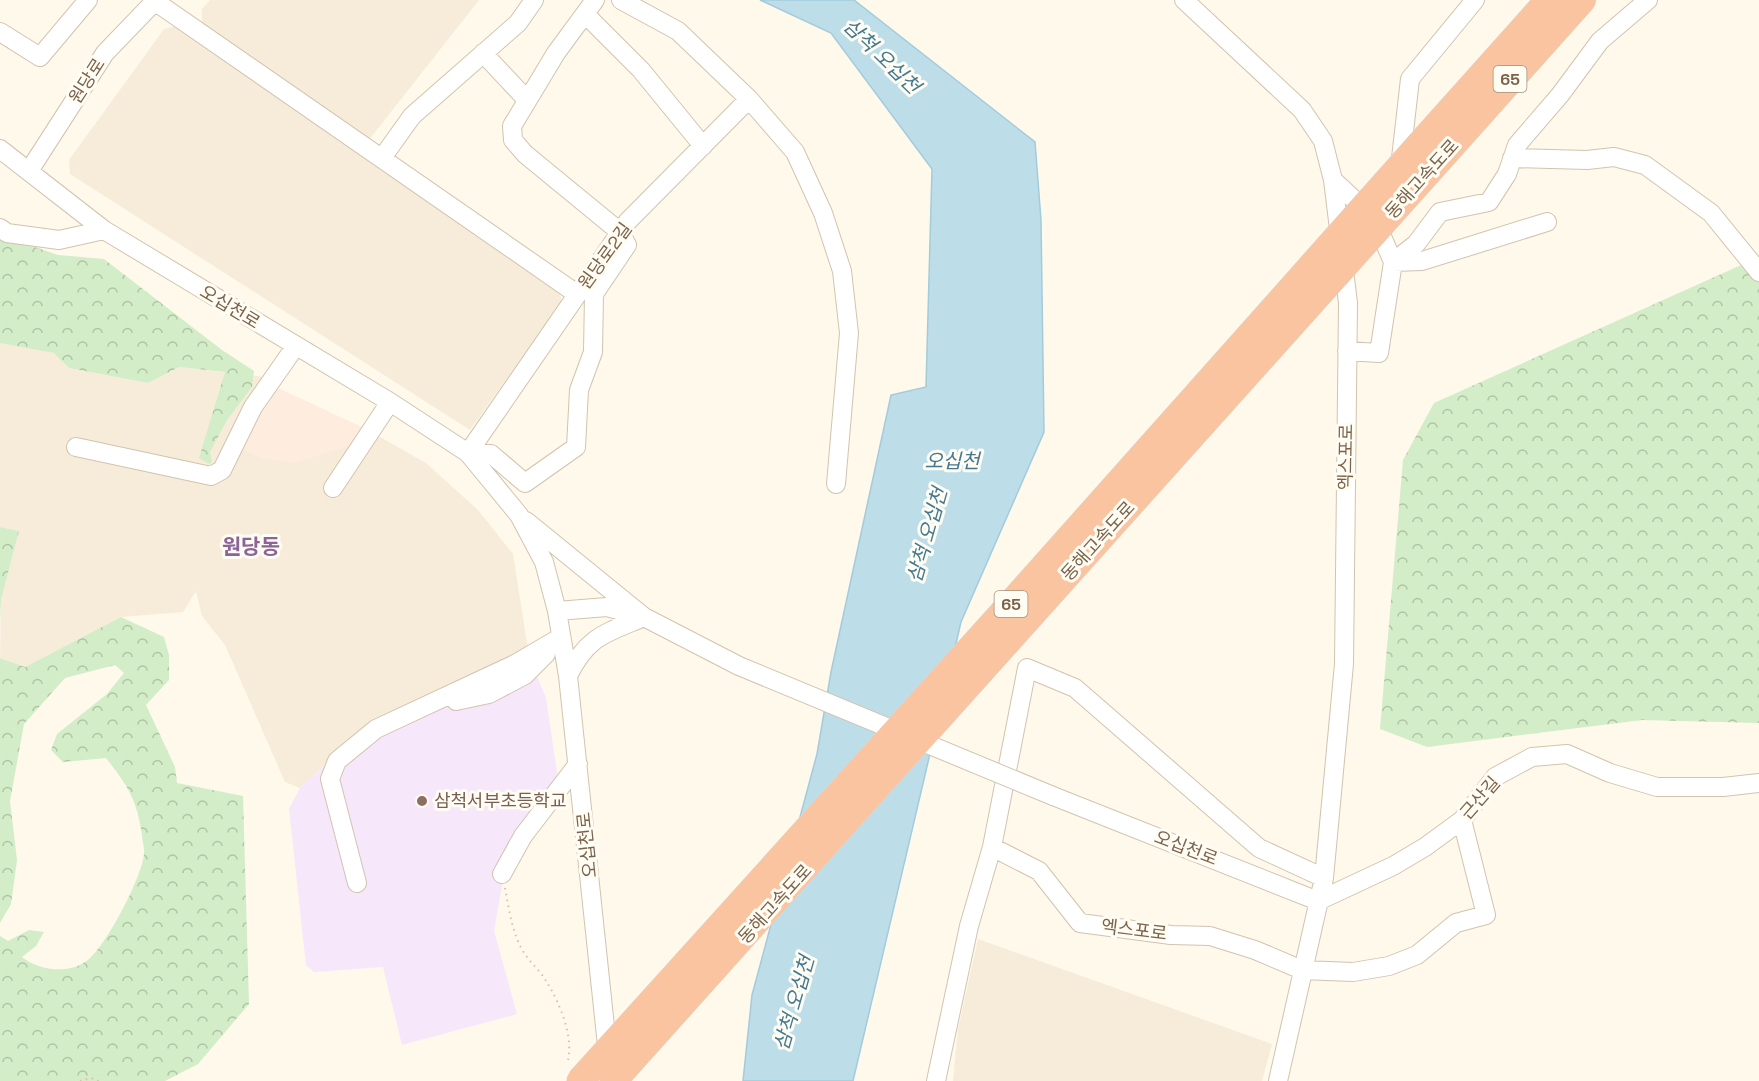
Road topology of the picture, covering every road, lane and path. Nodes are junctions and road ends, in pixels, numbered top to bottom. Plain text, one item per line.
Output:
1 (88, 0) edge
2 (156, 0) edge
3 (534, 0) edge
4 (621, 0) edge
5 (1184, 0) edge
6 (1475, 0) edge
7 (1549, 0) edge
8 (1582, 0) edge
9 (1647, 0) edge
10 (590, 7) edge
11 (0, 32) edge
12 (483, 53) junction
13 (748, 99) junction
14 (527, 100) junction
15 (703, 146) junction
16 (0, 149) edge
17 (382, 158) junction
18 (1512, 158) junction
19 (28, 171) junction
20 (1333, 180) junction
21 (1374, 218) junction
22 (1547, 222) dead end
23 (0, 228) edge
24 (104, 230) junction
25 (620, 232) junction
26 (1393, 262) junction
27 (1759, 272) edge
28 (577, 294) junction
29 (295, 346) junction
30 (1347, 351) junction
31 (390, 402) junction
32 (76, 447) dead end
33 (468, 453) junction
34 (836, 484) dead end
35 (333, 488) dead end
36 (519, 516) junction
37 (557, 611) junction
38 (644, 617) junction
39 (561, 637) junction
40 (568, 676) junction
41 (390, 733) dead end
42 (578, 764) junction
43 (1759, 783) edge
44 (1462, 820) junction
45 (992, 847) junction
46 (502, 874) joint
47 (1324, 878) junction
48 (357, 883) dead end
49 (1318, 901) junction
50 (1302, 970) junction
51 (572, 1076) edge
52 (80, 1081) edge
53 (99, 1081) edge
54 (612, 1081) edge
55 (936, 1081) edge
56 (1278, 1081) edge

1 - 11 street
2 - 17 street, 원당로2길
2 - 19 street, 원당로
3 - 12 street
4 - 13 street
5 - 20 street, 엑스포로
6 - 21 street
7 - 51 highway, 동해고속도로 / 65, bridge
8 - 54 highway, 동해고속도로 / 65, bridge
9 - 18 street
10 - 14 street
10 - 15 street
12 - 14 street
12 - 17 street
13 - 15 street, 원당로2길
13 - 34 street
14 - 25 street
15 - 25 street, 원당로2길
16 - 19 street, 오십천로
17 - 28 street, 원당로2길
18 - 26 street
18 - 27 street
19 - 24 street, 오십천로
20 - 21 street
20 - 30 street, 엑스포로
21 - 26 street
22 - 26 street
23 - 24 street
24 - 29 street, 오십천로
25 - 28 street, 원당로2길
25 - 33 street
26 - 30 street
28 - 33 street
29 - 31 street, 오십천로
29 - 32 street
30 - 47 street, 엑스포로
31 - 33 street, 오십천로
31 - 35 street
33 - 36 street, 오십천로
36 - 37 street, 오십천로
36 - 38 street
37 - 38 street
37 - 39 street, 오십천로
38 - 40 street
38 - 49 street, 오십천로, bridge
39 - 40 street, 오십천로
39 - 41 street
39 - 48 street
40 - 42 street, 오십천로
42 - 46 street
42 - 54 street, 오십천로
43 - 44 street, 근산길
44 - 49 street, 근산길
44 - 50 street, 엑스포로
45 - 47 street
45 - 50 street, 엑스포로
45 - 55 street
46 - 51 path
47 - 49 street, 엑스포로
49 - 50 street, 엑스포로
50 - 56 street, 엑스포로
52 - 53 path

